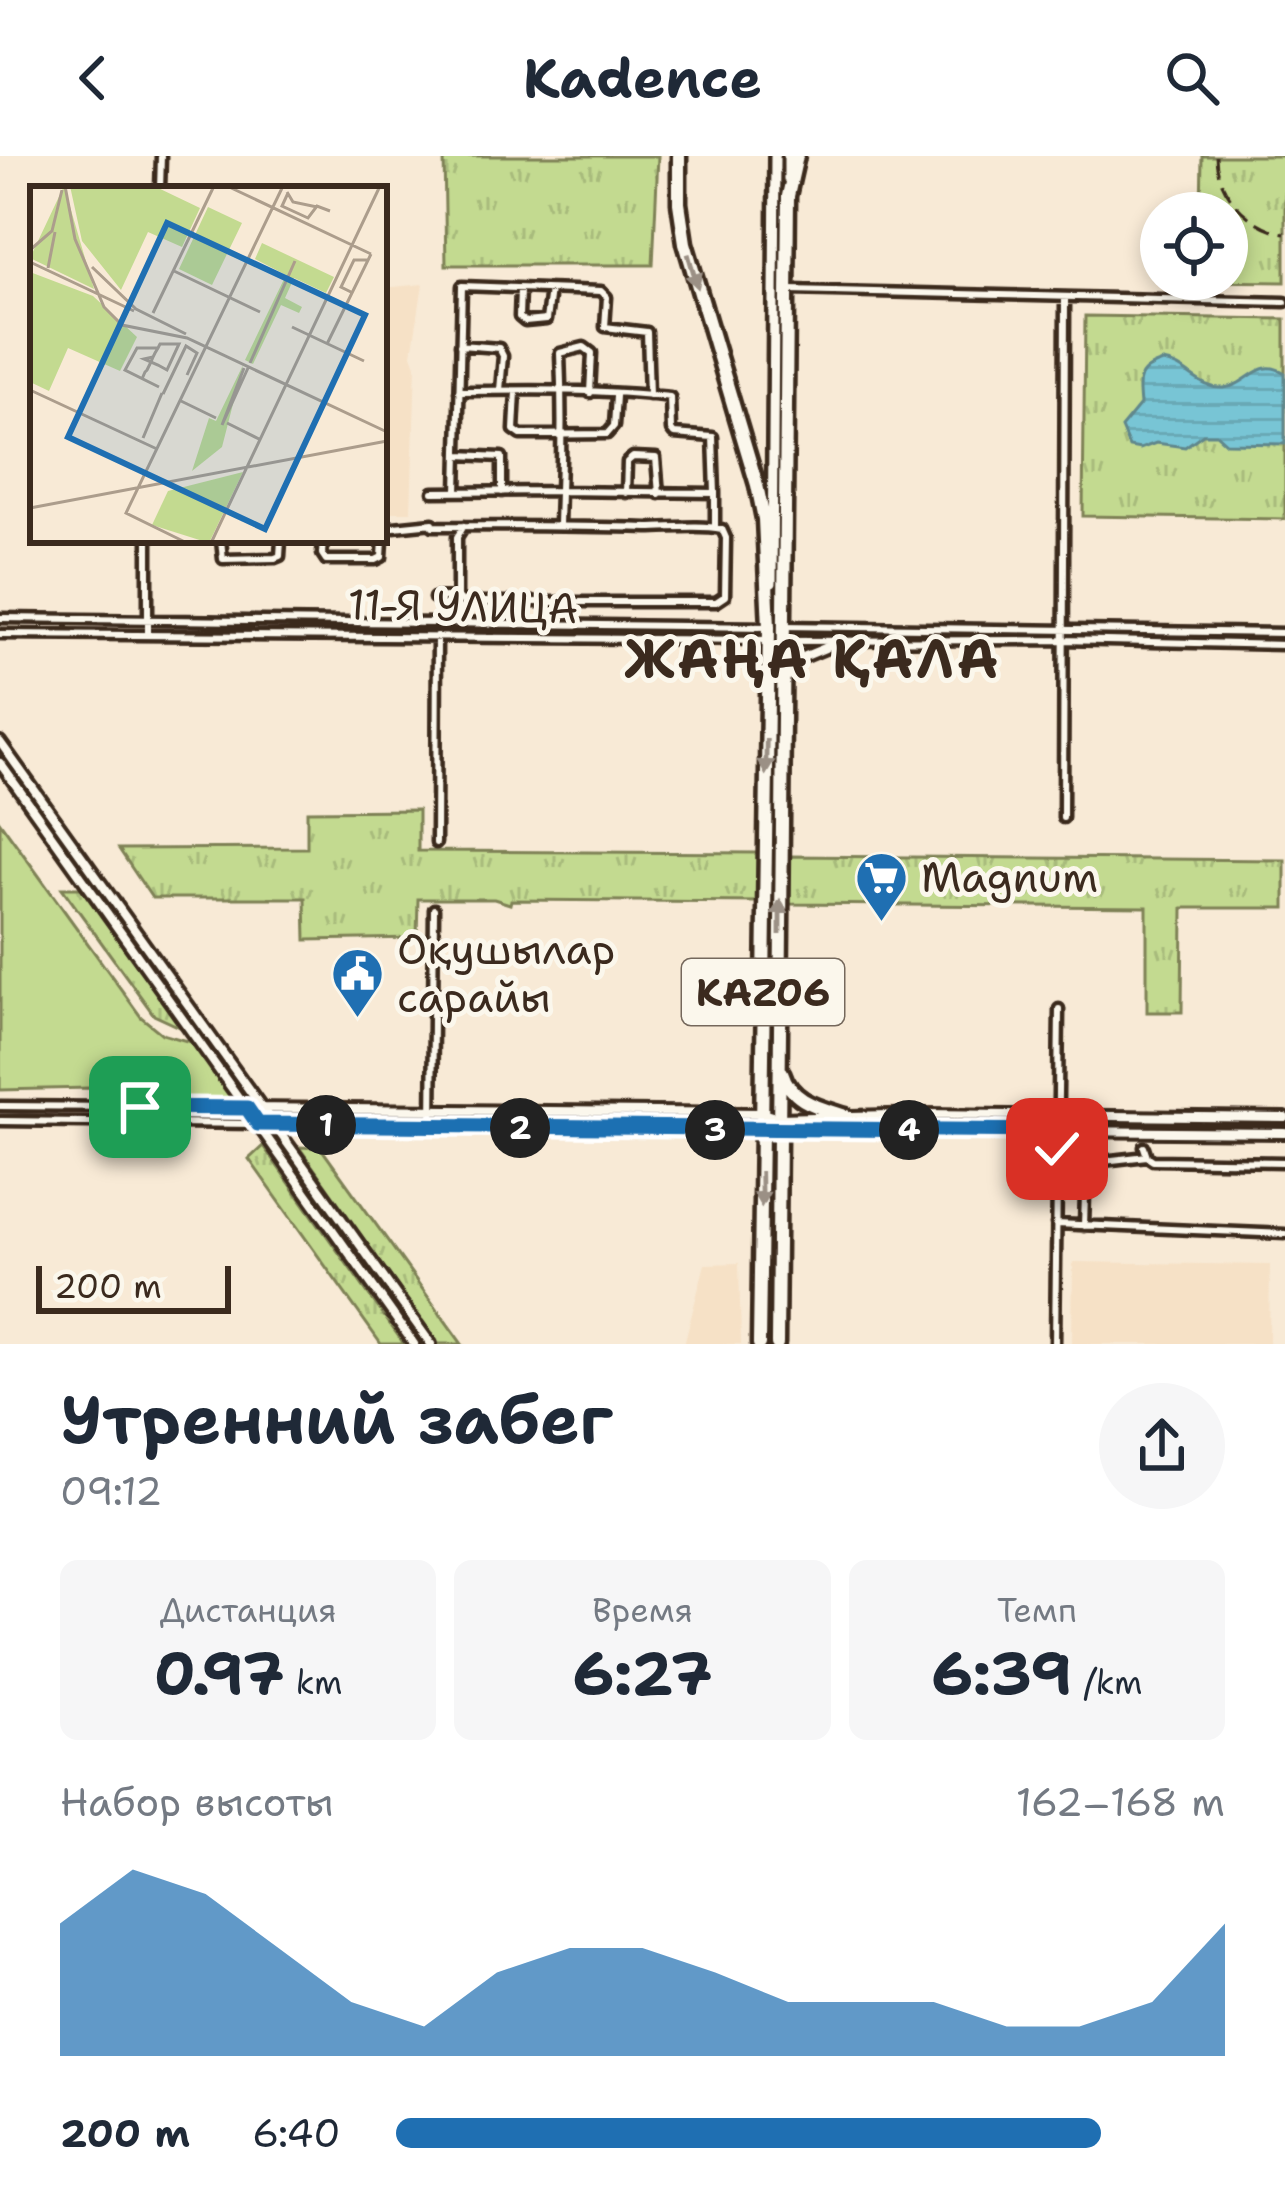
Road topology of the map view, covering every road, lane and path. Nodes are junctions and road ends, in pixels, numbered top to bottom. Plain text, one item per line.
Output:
1 (161, 156) edge
2 (679, 156) edge
3 (775, 156) edge
4 (792, 156) edge
5 (160, 186) edge
6 (520, 289) junction
7 (550, 290) junction
8 (787, 290) junction
9 (1065, 298) junction
10 (1285, 302) edge
11 (460, 345) junction
12 (459, 391) junction
13 (500, 391) junction
14 (516, 391) junction
15 (562, 393) junction
16 (590, 393) junction
17 (649, 395) junction
18 (616, 396) junction
19 (562, 434) junction
20 (459, 455) junction
21 (560, 491) junction
22 (433, 492) dead end
23 (457, 492) junction
24 (502, 492) junction
25 (715, 493) junction
26 (626, 494) junction
27 (658, 494) junction
28 (559, 525) junction
29 (464, 526) junction
30 (715, 527) junction
31 (387, 528) edge
32 (148, 543) edge
33 (221, 543) edge
34 (281, 543) edge
35 (323, 543) edge
36 (383, 543) edge
37 (457, 596) junction
38 (434, 598) dead end
39 (0, 618) edge
40 (146, 619) junction
41 (438, 624) junction
42 (768, 628) junction
43 (784, 633) junction
44 (1285, 633) edge
45 (0, 634) edge
46 (148, 634) junction
47 (1062, 635) junction
48 (437, 637) junction
49 (842, 640) junction
50 (1285, 645) edge
51 (783, 686) junction
52 (0, 742) edge
53 (0, 763) edge
54 (1063, 818) dead end
55 (436, 843) dead end
56 (434, 909) dead end
57 (1059, 1009) dead end
58 (779, 1065) junction
59 (0, 1106) edge
60 (247, 1108) junction
61 (261, 1108) junction
62 (432, 1110) junction
63 (762, 1114) junction
64 (1057, 1115) junction
65 (846, 1116) junction
66 (1285, 1118) edge
67 (0, 1121) edge
68 (258, 1124) junction
69 (779, 1124) junction
70 (273, 1125) junction
71 (432, 1126) junction
72 (761, 1131) junction
73 (1057, 1131) junction
74 (1285, 1132) edge
75 (1285, 1162) edge
76 (1056, 1224) junction
77 (1084, 1226) junction
78 (1285, 1234) edge
79 (413, 1344) edge
80 (431, 1344) edge
81 (759, 1344) edge
82 (777, 1344) edge
83 (1055, 1344) edge

1 - 5 street
2 -> 42 highway, KАZ06
3 - 42 main road, KАZ06
4 - 8 highway, KАZ06
6 - 7 street
6 - 7 street
6 - 11 street
7 - 17 street
8 - 9 street
8 - 43 highway, KАZ06
9 - 10 street
9 - 47 street
11 - 12 street
11 - 13 street
12 - 13 street
12 - 20 street
13 - 14 street
14 - 15 street
14 - 19 street
15 - 16 street
15 - 16 street
15 - 19 street
16 - 18 street
17 - 18 street
17 - 25 street
18 - 19 street
19 - 21 street
20 - 23 street
20 - 24 street
21 - 24 street
21 - 26 street
21 - 28 street
22 - 23 street
23 - 24 street
25 - 27 street
25 - 30 street
26 - 27 street
26 - 27 street
28 - 29 street
28 - 30 street
29 - 31 street
29 - 37 street
30 - 37 street
32 - 40 street
33 - 34 street
35 - 36 street
37 - 38 street
39 - 40 street, 11-Я УЛИЦА
40 - 41 street, 11-Я УЛИЦА
40 - 46 street
41 - 42 street, 11-Я УЛИЦА
41 - 48 street
42 - 43 street, 11-Я УЛИЦА
42 - 43 street, 11-Я УЛИЦА
42 - 48 street, 11-Я УЛИЦА
42 -> 63 highway, KАZ06
43 - 47 street, 11-Я УЛИЦА
43 - 49 street, 11-Я УЛИЦА
43 - 51 highway, KАZ06
44 - 47 street, 11-Я УЛИЦА
45 - 46 street, 11-Я УЛИЦА
46 - 48 street, 11-Я УЛИЦА
47 - 49 street, 11-Я УЛИЦА
47 - 50 street, 11-Я УЛИЦА
47 - 54 street
48 - 55 street
49 - 51 street
58 -> 51 highway, KАZ06
52 - 61 street
53 - 60 street
56 - 62 street
57 - 64 street
58 - 65 highway
58 - 69 highway, KАZ06
59 - 60 street
60 - 61 street
60 - 68 street
61 - 62 street
61 - 70 street
62 - 63 street
62 - 71 street
63 - 69 street
63 - 72 highway, KАZ06
64 - 65 street
64 - 66 street
64 - 73 street
65 - 69 street
67 - 68 street
68 - 70 street
68 - 79 street
69 - 72 street
69 - 73 street
69 - 82 highway, KАZ06
70 - 71 street
70 - 80 street
71 - 72 street
72 -> 81 highway, KАZ06
73 - 74 street
73 - 76 street
75 - 77 street
76 - 77 street
76 - 83 street
77 - 78 street

